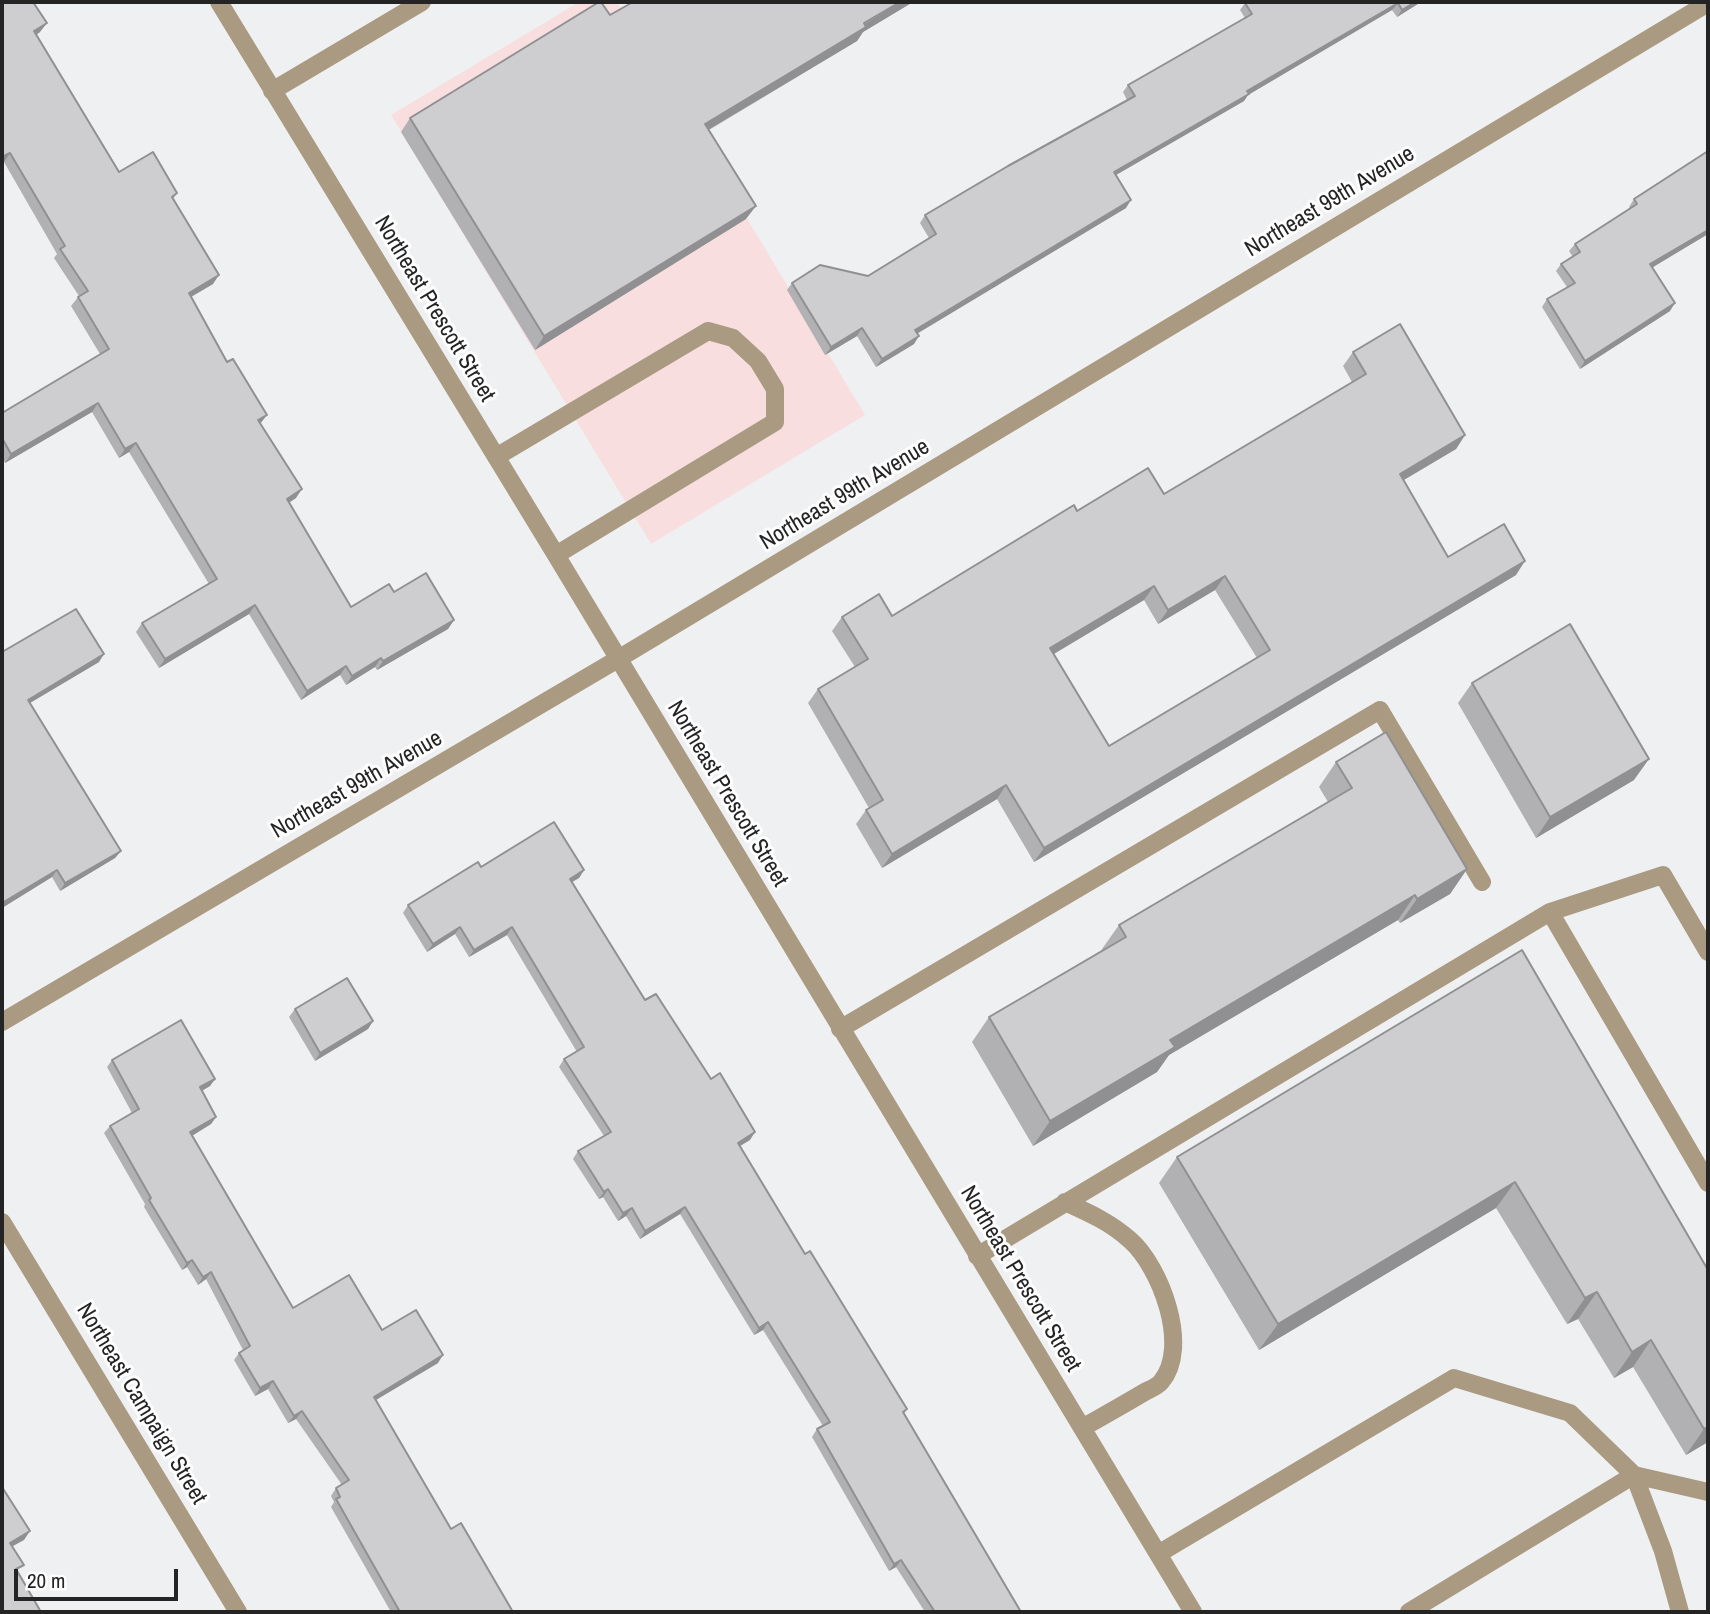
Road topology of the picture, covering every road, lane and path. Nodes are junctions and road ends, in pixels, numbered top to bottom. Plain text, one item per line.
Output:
1 (219, 2) edge
2 (422, 2) edge
3 (1708, 3) edge
4 (272, 91) junction
5 (496, 457) junction
6 (556, 555) junction
7 (618, 659) junction
8 (1482, 882) dead end
9 (1550, 912) junction
10 (1708, 952) edge
11 (2, 1022) edge
12 (839, 1029) junction
13 (1708, 1183) edge
14 (1065, 1202) junction
15 (2, 1222) edge
16 (977, 1256) junction
17 (1082, 1428) junction
18 (1634, 1475) junction
19 (1708, 1492) edge
20 (1158, 1554) junction
21 (238, 1612) edge
22 (1193, 1612) edge
23 (1409, 1612) edge
24 (1680, 1612) edge

1 - 4 street, Northeast Prescott Street
2 - 4 street
3 - 7 street, Northeast 99th Avenue
4 - 5 street, Northeast Prescott Street
5 - 6 street, Northeast Prescott Street
5 - 6 street
6 - 7 street, Northeast Prescott Street
7 - 11 street, Northeast 99th Avenue
7 - 12 street, Northeast Prescott Street
8 - 12 street
9 - 10 street
9 - 13 street
9 - 14 street
12 - 16 street, Northeast Prescott Street
14 - 16 street
14 - 17 street
15 - 21 street, Northeast Campaign Street
16 - 17 street, Northeast Prescott Street
17 - 20 street, Northeast Prescott Street
18 - 19 street
18 - 20 street
18 - 23 street
18 - 24 street
20 - 22 street, Northeast Prescott Street

